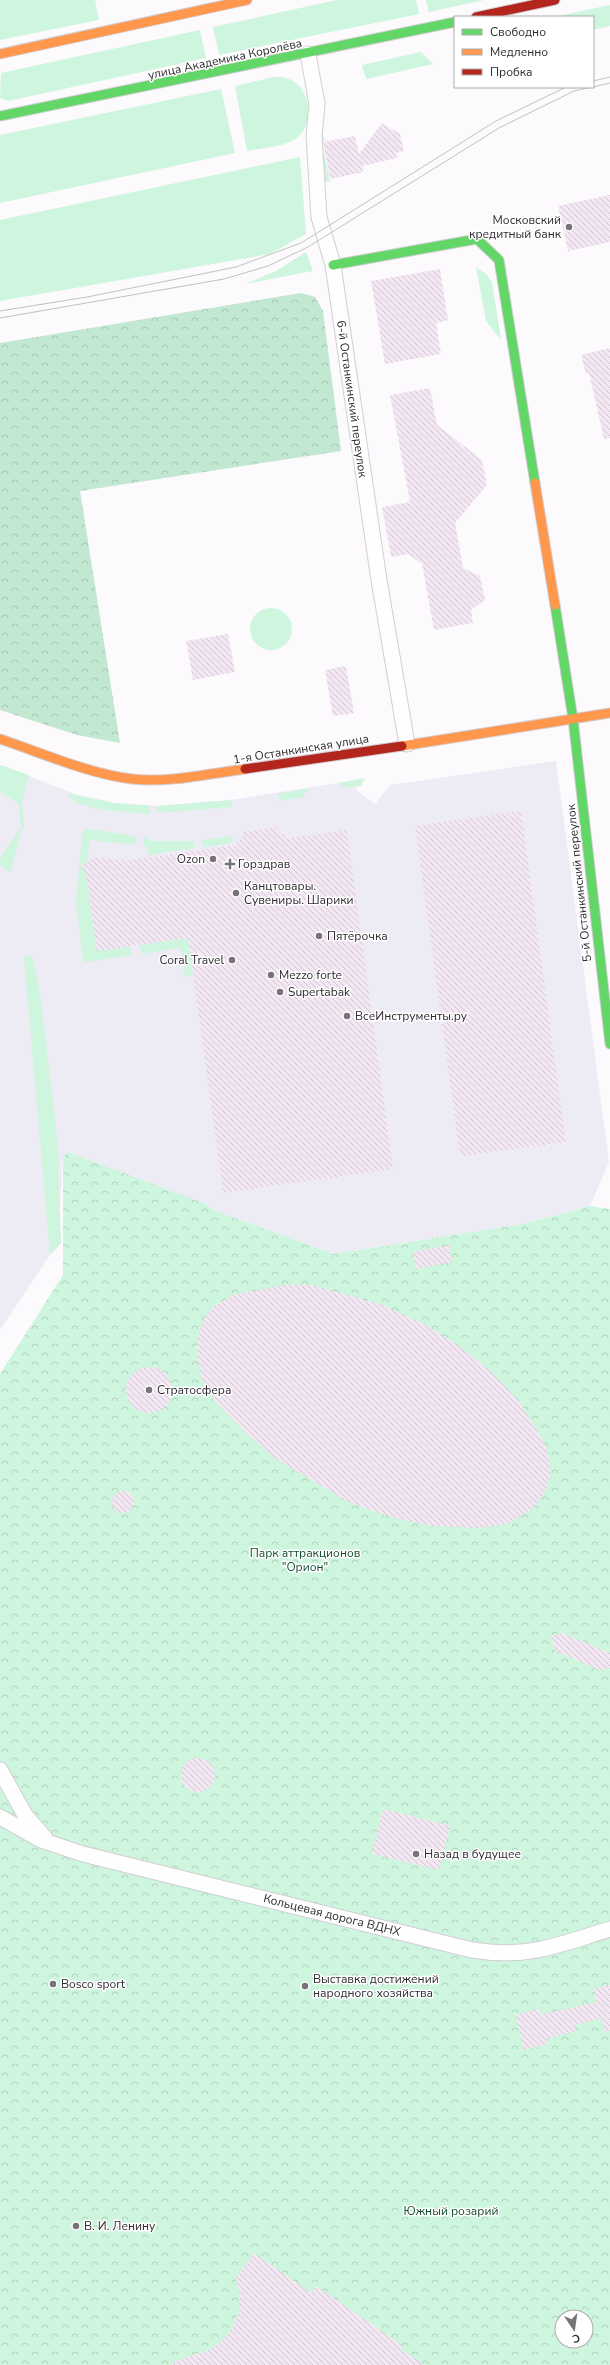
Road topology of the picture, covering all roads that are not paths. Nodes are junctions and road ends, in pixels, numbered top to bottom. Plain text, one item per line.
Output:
1 (228, 0) edge
2 (247, 0) edge
3 (555, 0) edge
4 (544, 2) edge
5 (208, 8) junction
6 (481, 16) edge
7 (454, 22) edge
8 (0, 54) edge
9 (308, 54) junction
10 (0, 116) edge
11 (333, 265) junction
12 (610, 713) edge
13 (572, 719) junction
14 (0, 739) edge
15 (407, 744) junction
16 (610, 1044) edge
17 (0, 1770) edge
18 (0, 1818) edge
19 (54, 1845) junction
20 (610, 1929) edge

1 - 5 street
2 - 5 street
3 - 4 street
4 - 6 street
5 - 8 street
7 - 9 street, улица Академика Королёва
9 - 10 street, улица Академика Королёва
9 - 11 street, 6-й Останкинский переулок
11 - 13 street, 5-й Останкинский переулок
11 - 15 street, 6-й Останкинский переулок
12 - 13 street, 1-я Останкинская улица
13 - 15 street, 1-я Останкинская улица
13 - 16 street, 5-й Останкинский переулок
14 - 15 street, 1-я Останкинская улица
17 - 19 street, Кольцевая дорога ВДНХ
18 - 19 street, Кольцевая дорога ВДНХ
19 - 20 street, Кольцевая дорога ВДНХ

